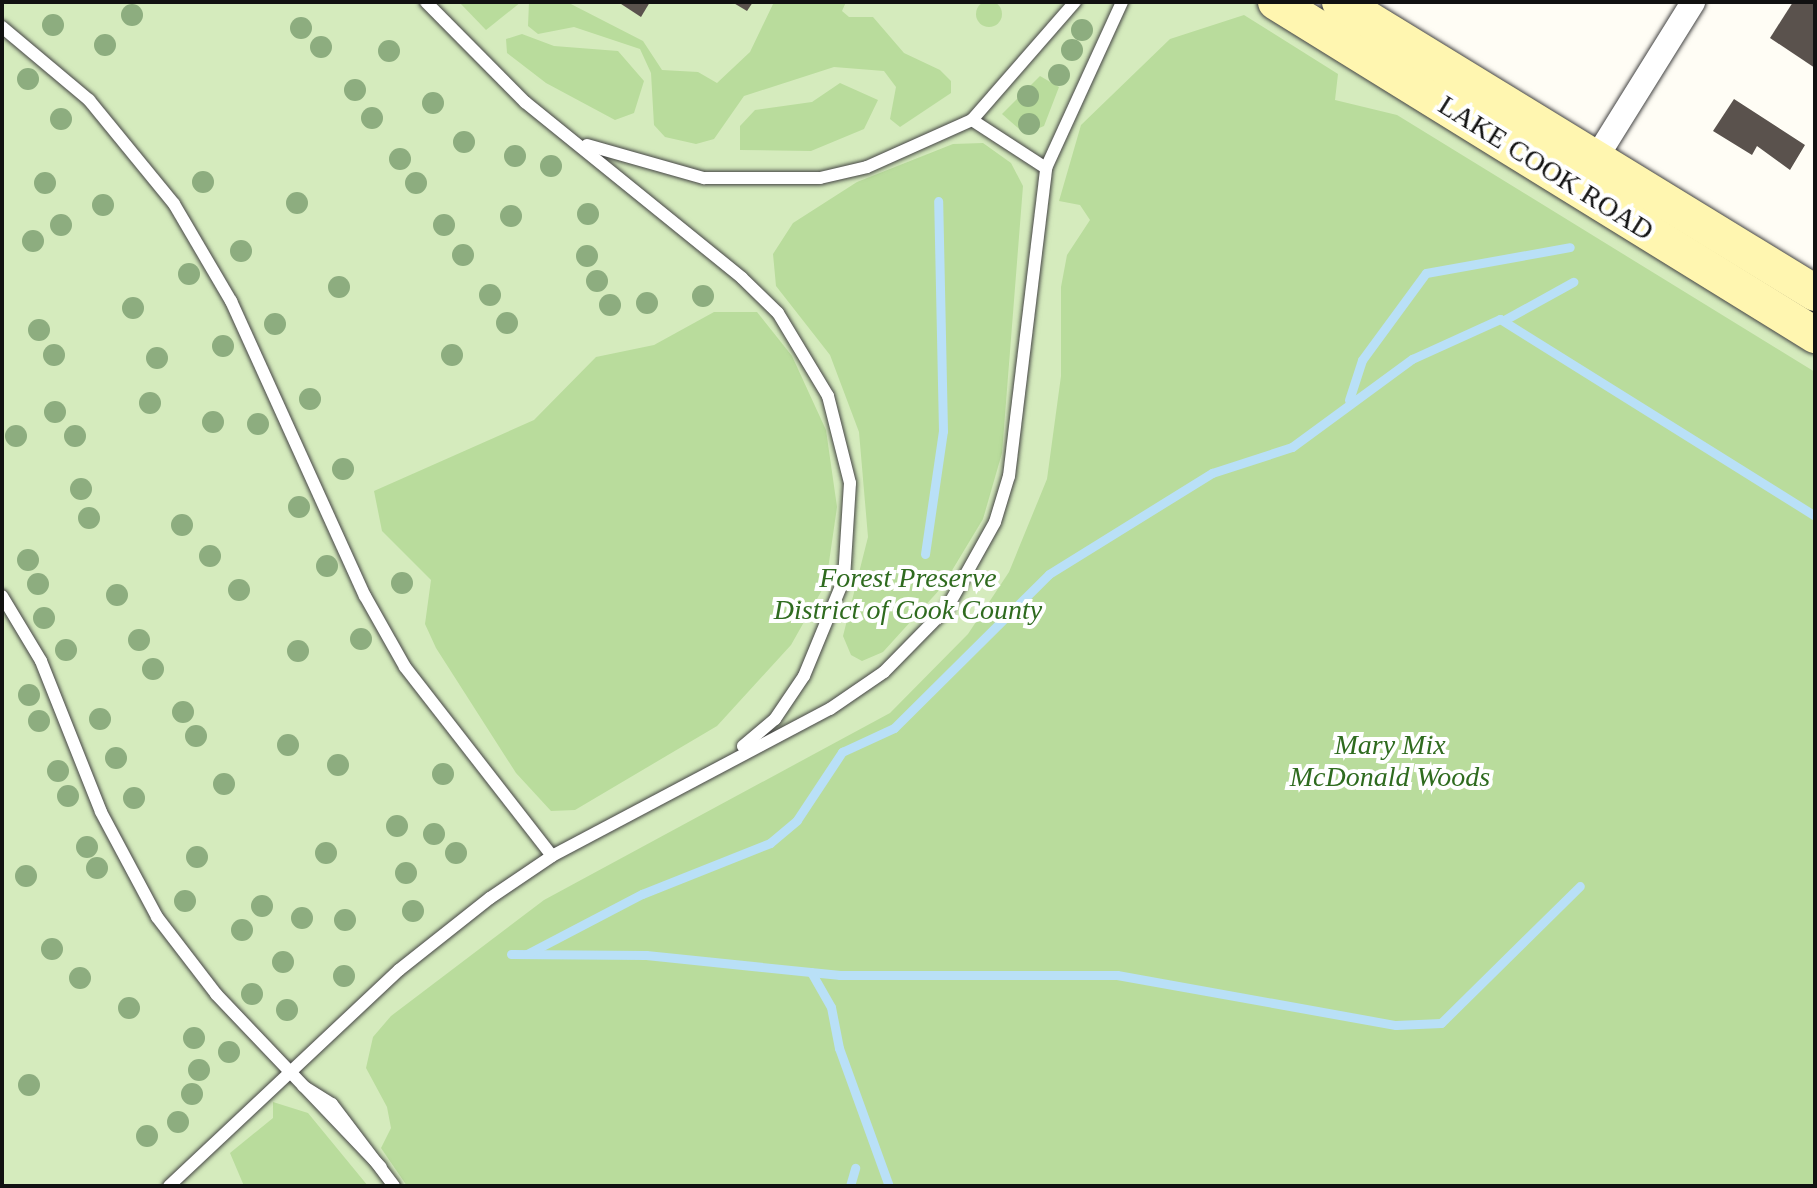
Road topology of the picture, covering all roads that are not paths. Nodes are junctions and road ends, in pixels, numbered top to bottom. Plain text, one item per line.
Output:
1 (426, 2) edge
2 (1075, 2) edge
3 (1122, 2) edge
4 (1276, 2) edge
5 (1340, 2) edge
6 (1693, 2) edge
7 (2, 27) edge
8 (972, 120) junction
9 (577, 141) junction
10 (1597, 157) junction
11 (1046, 168) junction
12 (1578, 187) junction
13 (1815, 293) edge
14 (1815, 335) edge
15 (2, 596) edge
16 (727, 759) junction
17 (552, 856) junction
18 (290, 1078) junction
19 (169, 1186) edge
20 (394, 1186) edge

1 - 9 lane
2 - 8 lane
3 - 11 lane
4 - 12 main road, LAKE COOK ROAD
5 - 10 main road, LAKE COOK ROAD
6 - 10 street
7 - 17 lane
8 - 9 lane
8 - 11 lane
9 - 16 lane
10 - 12 street
10 - 13 main road, LAKE COOK ROAD
11 - 16 lane
12 - 14 main road, LAKE COOK ROAD
15 - 18 lane
16 - 17 lane
17 - 18 lane
18 - 19 lane
18 - 20 lane

